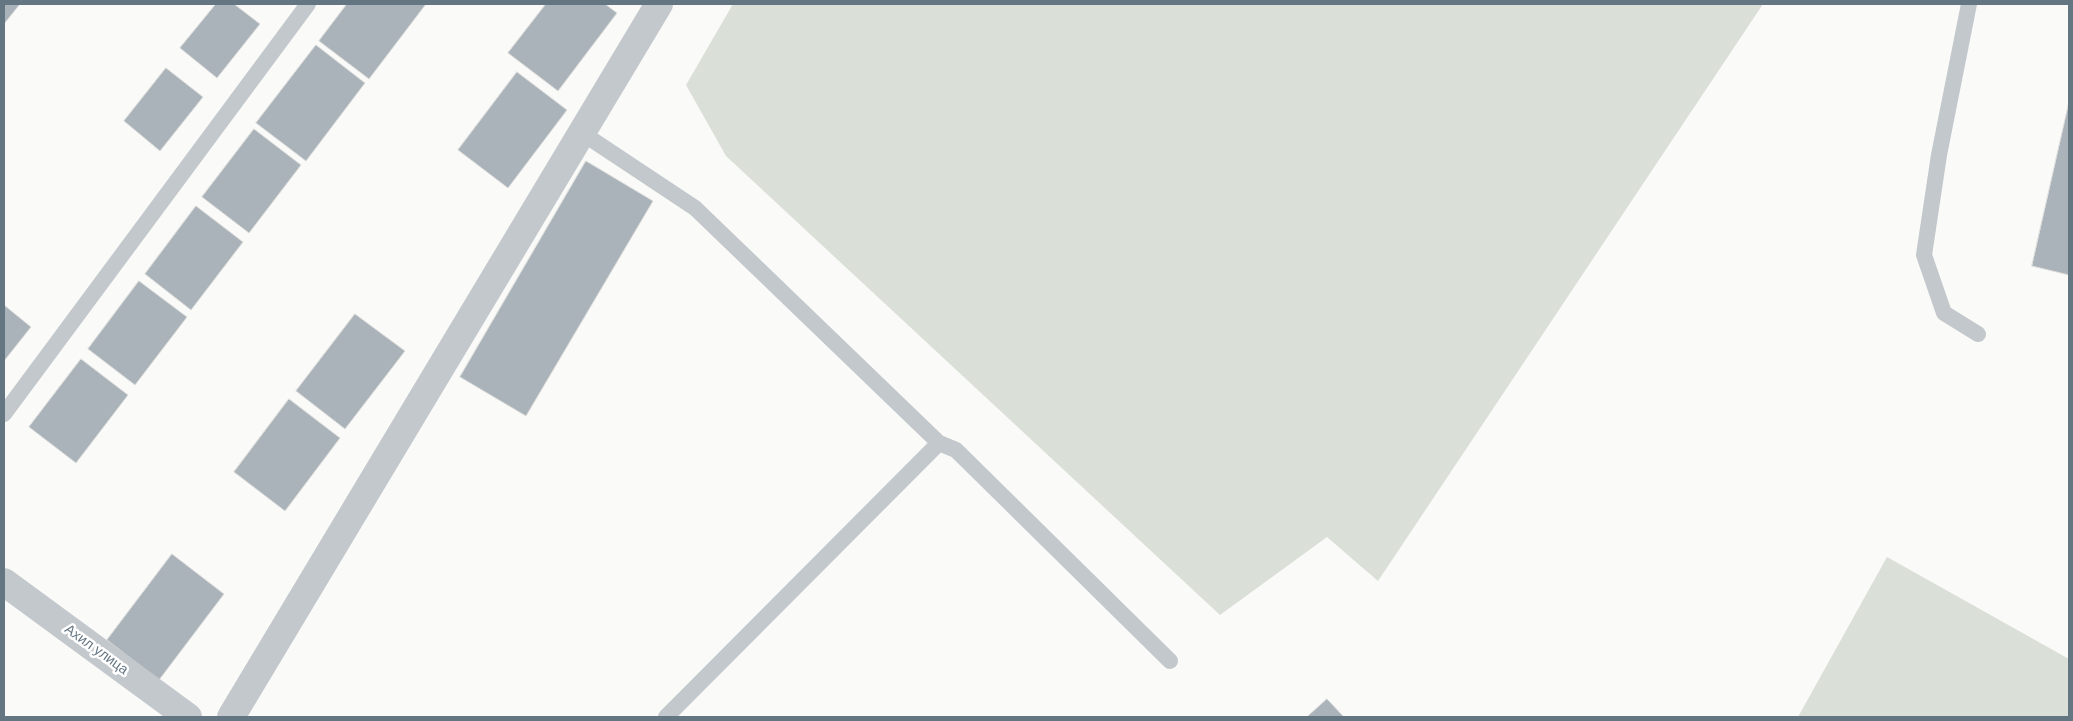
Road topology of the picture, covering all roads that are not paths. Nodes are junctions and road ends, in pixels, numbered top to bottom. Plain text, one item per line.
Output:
1 (308, 4) edge
2 (659, 4) edge
3 (1969, 4) edge
4 (582, 133) junction
5 (1978, 334) dead end
6 (4, 414) edge
7 (939, 443) junction
8 (4, 582) edge
9 (1170, 661) dead end
10 (188, 717) edge
11 (231, 717) edge
12 (666, 717) edge

1 - 6 lane
2 - 4 street
3 - 5 lane
4 - 7 lane
4 - 11 street
7 - 9 lane
7 - 12 lane
8 - 10 street, Ахил улица

